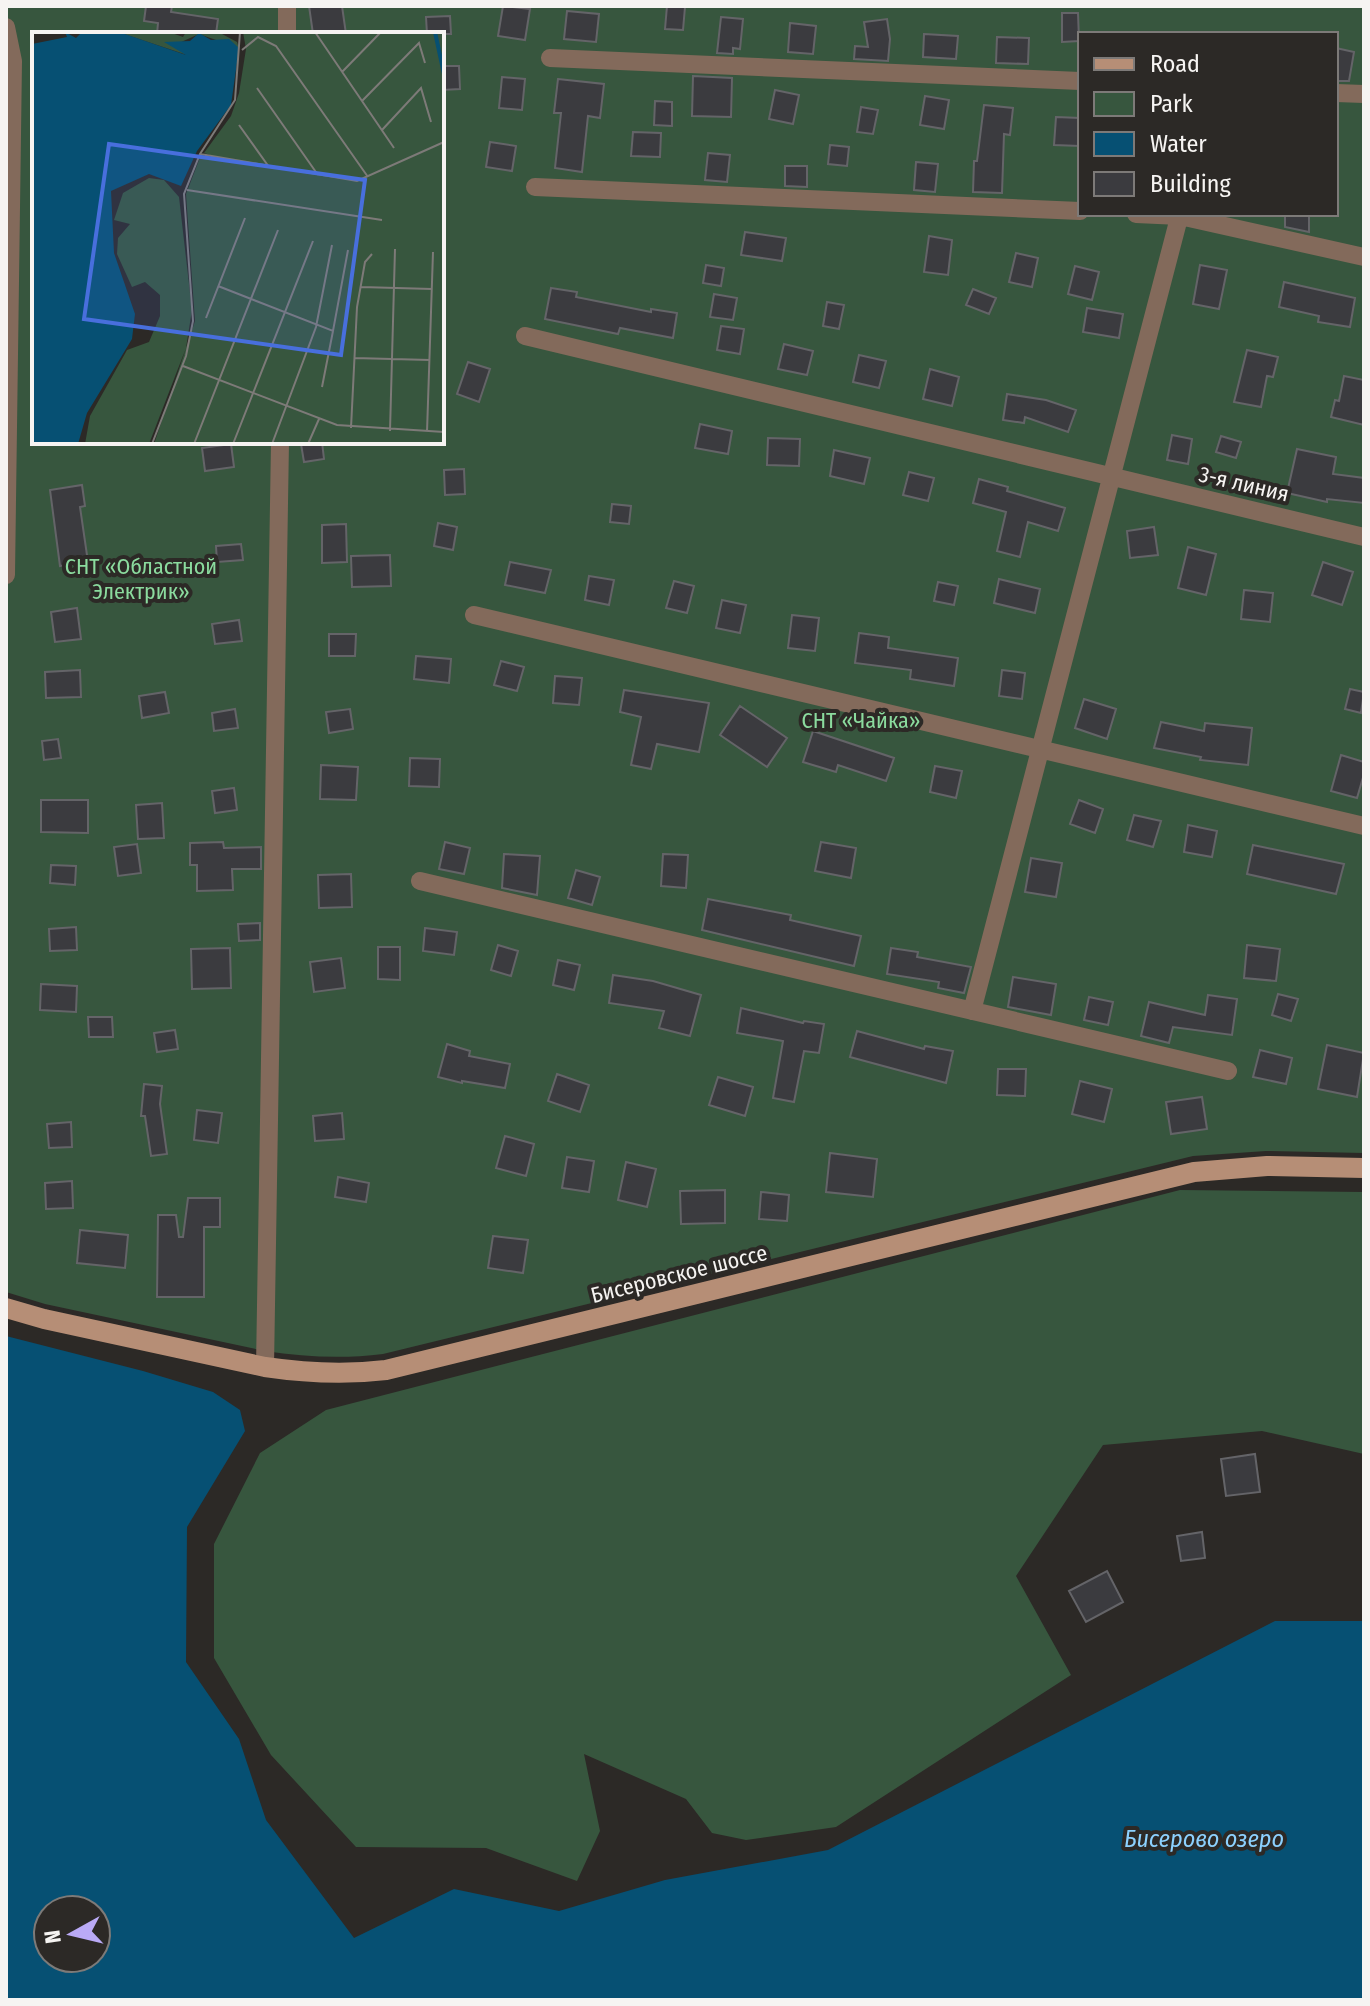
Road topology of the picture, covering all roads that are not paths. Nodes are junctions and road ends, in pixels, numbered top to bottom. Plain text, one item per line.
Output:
1 (287, 6) edge
2 (6, 27) edge
3 (287, 32) edge
4 (550, 58) dead end
5 (1078, 81) edge
6 (1338, 93) edge
7 (1364, 94) edge
8 (535, 187) dead end
9 (1078, 211) edge
10 (1180, 216) edge
11 (1184, 216) edge
12 (1364, 257) edge
13 (525, 336) dead end
14 (7, 373) edge
15 (280, 444) edge
16 (1112, 477) junction
17 (1364, 537) edge
18 (6, 575) edge
19 (474, 615) dead end
20 (1041, 749) junction
21 (1364, 826) edge
22 (420, 881) dead end
23 (972, 1011) junction
24 (1228, 1071) dead end
25 (1364, 1168) edge
26 (6, 1308) edge
27 (265, 1367) junction

1 - 3 street
2 - 14 street
4 - 5 street
6 - 7 street
8 - 9 street
10 - 16 street
11 - 12 street
13 - 16 street, 3-я линия
14 - 18 street
15 - 27 street
16 - 17 street, 3-я линия
16 - 20 street
19 - 20 street
20 - 21 street
20 - 23 street
22 - 23 street
23 - 24 street
25 - 27 main road, Бисеровское шоссе
26 - 27 main road, Бисеровское шоссе

